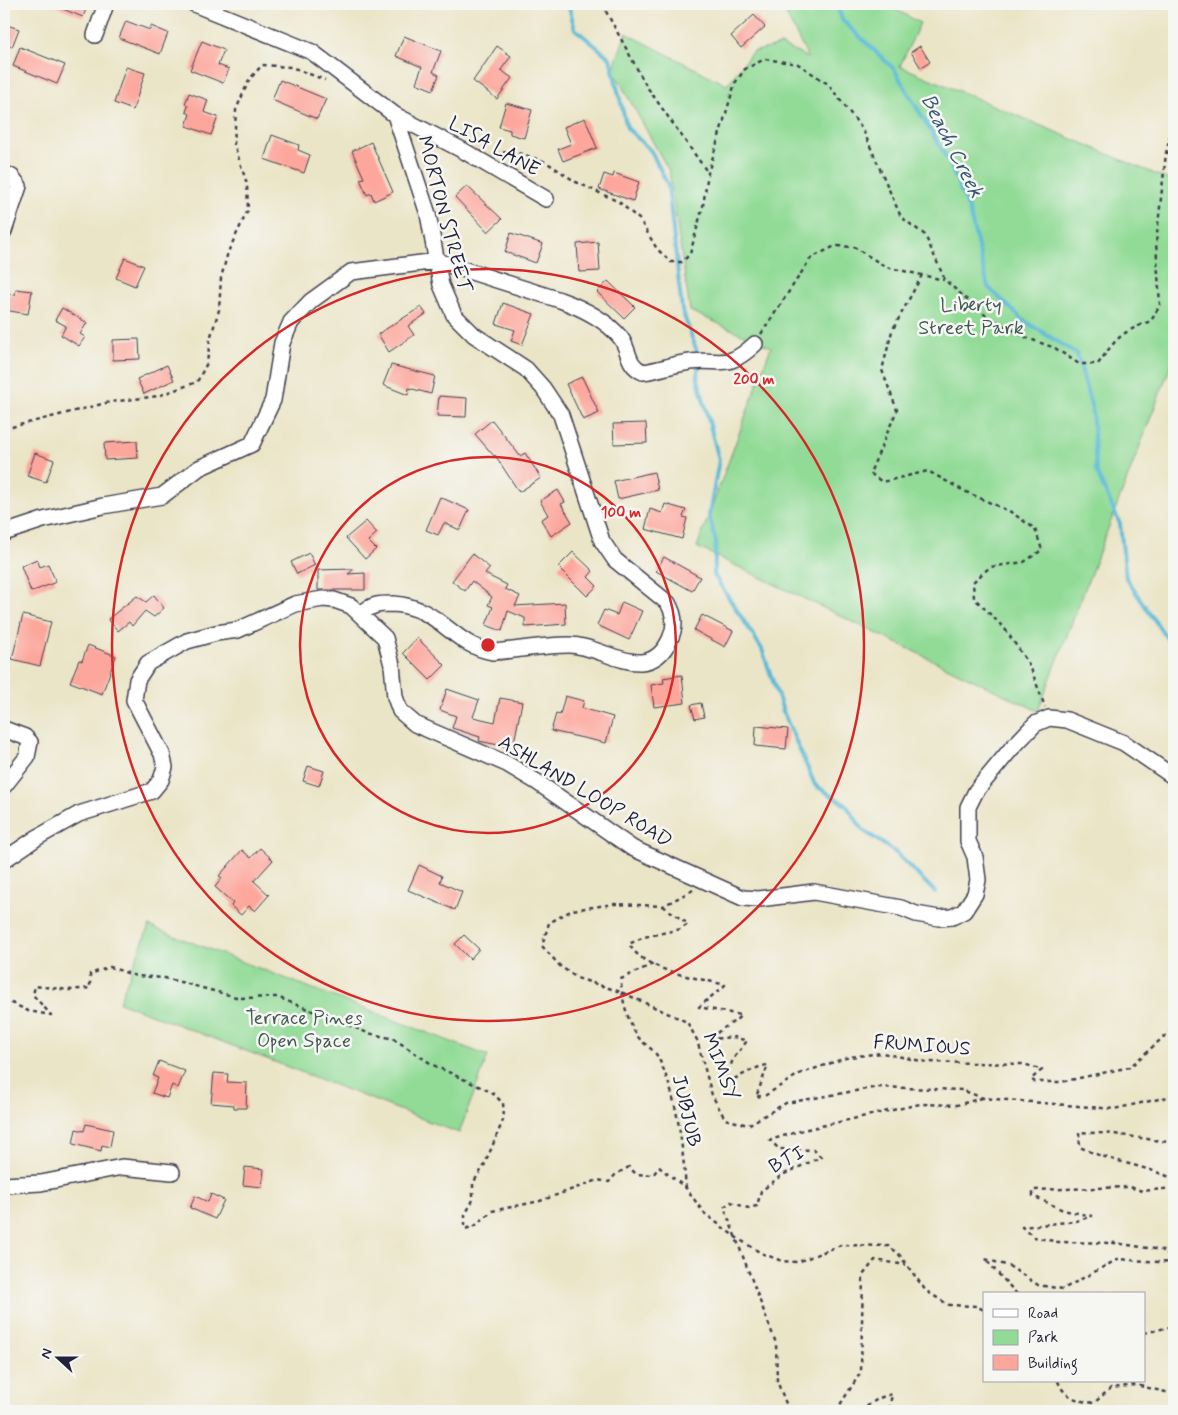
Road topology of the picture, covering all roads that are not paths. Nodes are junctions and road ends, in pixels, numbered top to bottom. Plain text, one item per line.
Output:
1 (106, 4) edge
2 (194, 4) edge
3 (95, 36) dead end
4 (395, 115) junction
5 (4, 173) edge
6 (546, 199) dead end
7 (4, 231) edge
8 (437, 262) junction
9 (755, 344) road end
10 (4, 533) edge
11 (361, 614) junction
12 (4, 728) edge
13 (1174, 777) edge
14 (4, 786) edge
15 (4, 860) edge
16 (172, 1172) dead end
17 (4, 1185) edge

1 - 3 street
2 - 4 street, MORTON STREET
4 - 6 street, LISA LANE
4 - 8 street, MORTON STREET
5 - 7 street
8 - 9 street
8 - 10 street
8 - 11 street, MORTON STREET
11 - 13 street, ASHLAND LOOP ROAD
11 - 15 street, ASHLAND LOOP ROAD
12 - 14 street
16 - 17 street

